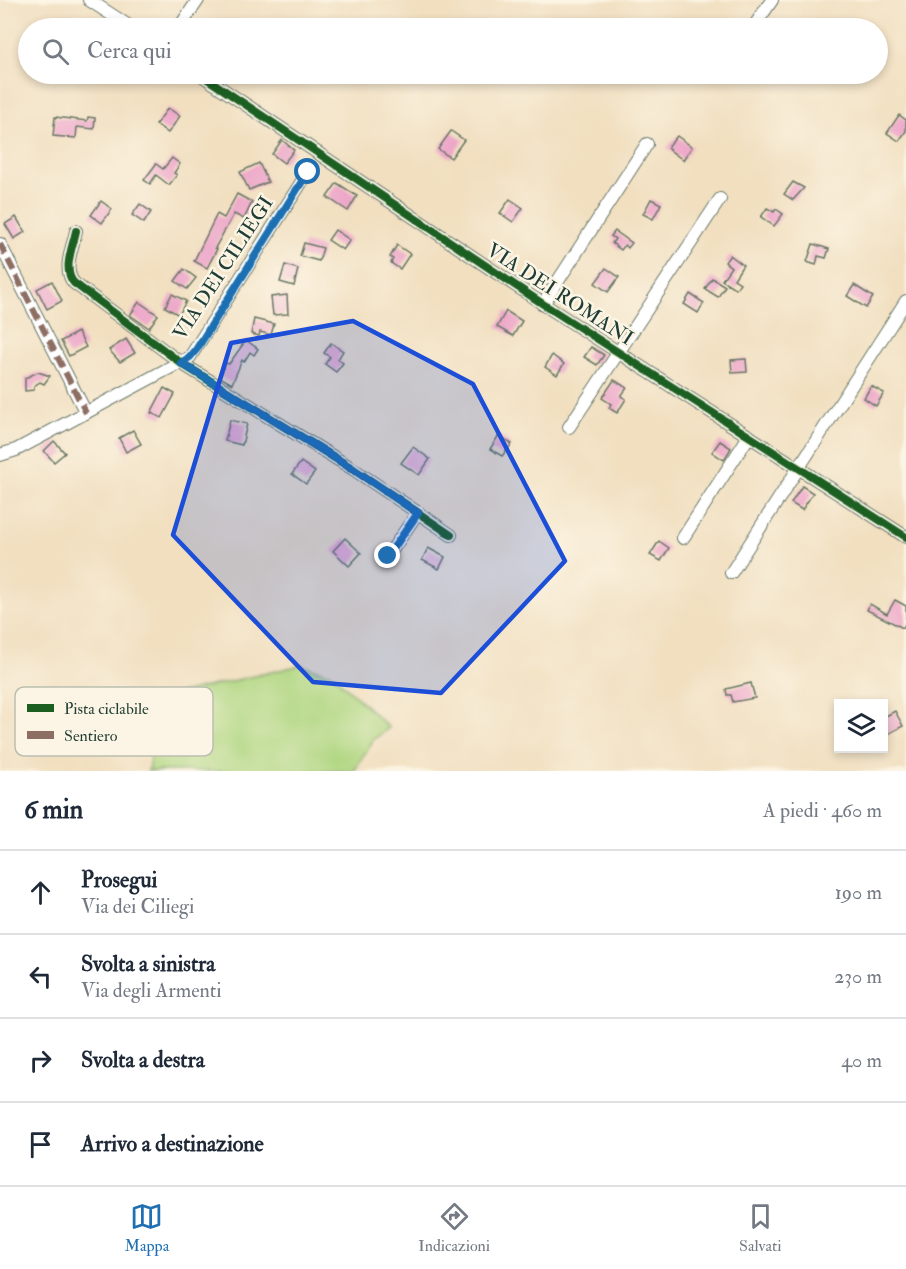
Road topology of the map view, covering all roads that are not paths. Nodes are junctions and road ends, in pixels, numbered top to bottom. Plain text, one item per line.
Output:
1 (90, 0) edge
2 (198, 0) edge
3 (772, 0) edge
4 (117, 18) edge
5 (186, 18) edge
6 (760, 18) edge
7 (215, 84) edge
8 (647, 144) dead end
9 (308, 172) dead end
10 (720, 199) dead end
11 (76, 231) dead end
12 (0, 244) edge
13 (906, 301) edge
14 (543, 304) junction
15 (619, 352) junction
16 (181, 363) junction
17 (86, 413) junction
18 (569, 427) dead end
19 (749, 436) junction
20 (0, 455) edge
21 (799, 468) junction
22 (418, 513) junction
23 (451, 535) dead end
24 (906, 537) edge
25 (683, 538) dead end
26 (388, 556) dead end
27 (731, 573) dead end

1 - 4 street
2 - 5 street
3 - 6 street
7 - 14 street, VIA DEI ROMANI
8 - 14 street
9 - 16 street, VIA DEI CILIEGI
10 - 15 street
11 - 16 street
12 - 17 street
13 - 21 street
14 - 15 street, VIA DEI ROMANI
15 - 18 street
15 - 19 street, VIA DEI ROMANI
16 - 17 street, VIA DEI CILIEGI
16 - 22 street
17 - 20 street, VIA DEI CILIEGI
19 - 21 street, VIA DEI ROMANI
19 - 25 street
21 - 24 street, VIA DEI ROMANI
21 - 27 street
22 - 23 street
22 - 26 street

